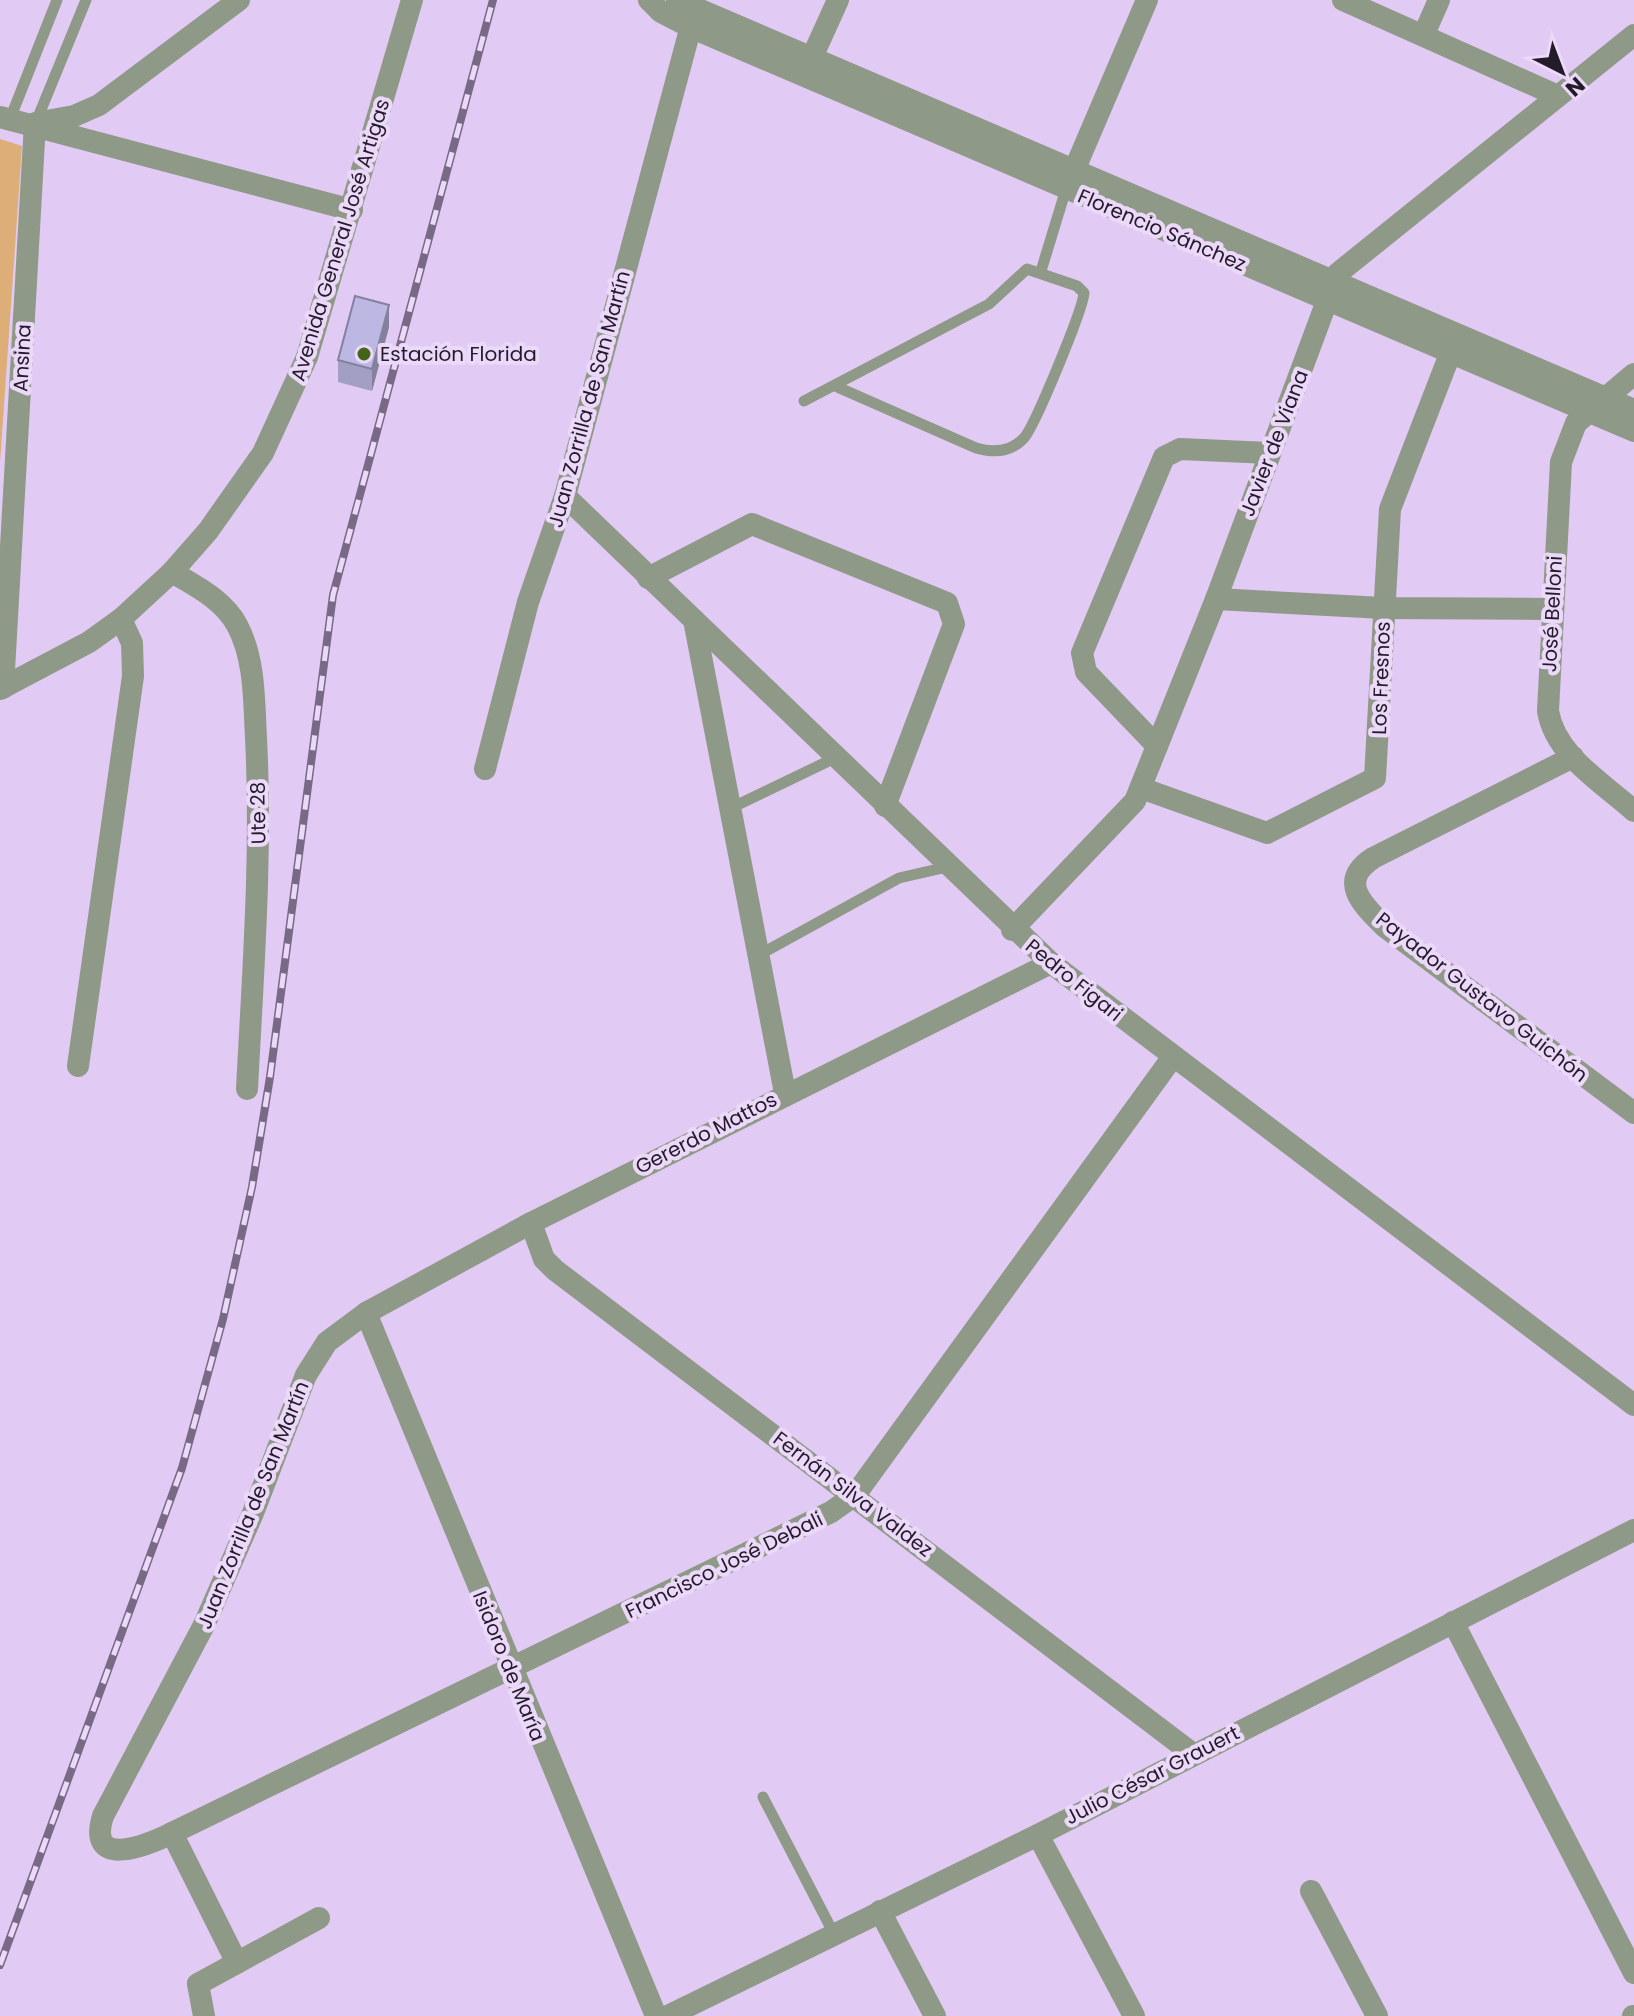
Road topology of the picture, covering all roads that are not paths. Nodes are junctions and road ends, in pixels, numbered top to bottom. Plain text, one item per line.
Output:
1 (57, 0) edge
2 (86, 0) edge
3 (239, 0) edge
4 (412, 0) edge
5 (649, 0) edge
6 (838, 0) edge
7 (1147, 0) edge
8 (1343, 0) edge
9 (1439, 0) edge
10 (688, 12) edge
11 (1424, 34) junction
12 (1634, 35) edge
13 (808, 66) junction
14 (1558, 96) junction
15 (5, 118) edge
16 (35, 123) junction
17 (1070, 179) junction
18 (352, 210) junction
19 (1041, 271) junction
20 (1330, 292) junction
21 (1454, 344) junction
22 (1634, 374) edge
23 (835, 386) junction
24 (804, 401) dead end
25 (1596, 404) junction
26 (1634, 410) edge
27 (1634, 431) edge
28 (1269, 453) junction
29 (565, 496) junction
30 (172, 572) junction
31 (648, 578) junction
32 (1216, 599) junction
33 (1383, 608) junction
34 (1551, 609) junction
35 (121, 619) junction
36 (694, 620) junction
37 (1, 687) edge
38 (1157, 746) junction
39 (839, 755) junction
40 (1573, 757) junction
41 (485, 769) dead end
42 (1141, 788) junction
43 (885, 806) junction
44 (729, 809) junction
45 (1634, 811) edge
46 (947, 867) junction
47 (1012, 930) junction
48 (757, 957) junction
49 (1051, 963) junction
50 (1172, 1058) junction
51 (78, 1066) dead end
52 (247, 1089) dead end
53 (785, 1093) junction
54 (1634, 1113) edge
55 (531, 1223) junction
56 (366, 1313) junction
57 (1634, 1405) edge
58 (855, 1495) junction
59 (1634, 1530) edge
60 (1453, 1622) junction
61 (510, 1670) junction
62 (1193, 1754) junction
63 (763, 1797) dead end
64 (172, 1833) junction
65 (1038, 1835) junction
66 (103, 1842) joint
67 (1311, 1891) dead end
68 (880, 1911) junction
69 (319, 1918) dead end
70 (834, 1934) junction
71 (237, 1963) junction
72 (1634, 1973) edge
73 (669, 2015) edge
74 (204, 2016) edge
75 (935, 2016) edge
76 (1134, 2016) edge
77 (1377, 2016) edge

1 - 15 lane
2 - 16 lane
3 - 16 street
4 - 18 street, Avenida General José Artigas
5 - 10 street
6 - 13 street
7 - 17 street
8 - 11 street
9 - 11 street
10 - 13 street, Florencio Sánchez
10 - 29 street, Juan Zorrilla de San Martín
11 - 14 street
12 - 14 street, Javier de Viana
13 - 17 street, Florencio Sánchez
14 - 20 street, Javier de Viana
15 - 16 street
16 - 18 street
16 - 37 street, Ansina
17 - 19 lane
17 - 20 street, Florencio Sánchez
18 - 30 street, Avenida General José Artigas
19 - 23 lane
19 - 23 lane
20 - 21 street, Florencio Sánchez
20 - 28 street, Javier de Viana
21 - 25 street, Florencio Sánchez
21 - 33 street, Los Fresnos
22 - 25 street
23 - 24 lane
25 - 26 street, Florencio Sánchez
25 - 27 street, Florencio Sánchez
25 - 34 street, José Belloni
28 - 32 street, Javier de Viana
28 - 38 street
29 - 31 street, Pedro Figari
29 - 41 street, Juan Zorrilla de San Martín
30 - 35 street, Avenida General José Artigas
30 - 52 street, Ute 28
31 - 36 street, Pedro Figari
31 - 43 street
32 - 33 street
32 - 38 street, Javier de Viana
33 - 34 street
33 - 42 street, Los Fresnos
34 - 40 street, José Belloni
35 - 37 street, Avenida General José Artigas
35 - 51 street
36 - 39 street, Pedro Figari
36 - 44 street
38 - 42 street, Javier de Viana
39 - 43 street, Pedro Figari
39 - 44 lane
40 - 45 street, José Belloni
40 - 54 street, Payador Gustavo Guichón
42 - 47 street, Javier de Viana
43 - 46 street, Pedro Figari
44 - 48 street
46 - 47 street, Pedro Figari
46 - 48 lane
47 - 49 street, Pedro Figari
48 - 53 street
49 - 50 street, Pedro Figari
49 - 53 street, Gererdo Mattos
50 - 57 street, Pedro Figari
50 - 58 street, Francisco José Debali
53 - 55 street, Gererdo Mattos
55 - 56 street, Gererdo Mattos
55 - 58 street, Fernán Silva Valdez
56 - 61 street, Isidoro de María
56 - 66 street, Juan Zorrilla de San Martín
58 - 61 street, Francisco José Debali
58 - 62 street, Fernán Silva Valdez
59 - 60 street, Julio César Grauert
60 - 62 street, Julio César Grauert
60 - 72 street
61 - 64 street, Francisco José Debali
61 - 73 street, Isidoro de María
62 - 65 street, Julio César Grauert
63 - 70 lane
64 - 66 street, Francisco José Debali
64 - 71 street
65 - 68 street, Julio César Grauert
65 - 76 street
67 - 77 street
68 - 70 street, Julio César Grauert
68 - 75 street
69 - 71 street
70 - 73 street, Julio César Grauert
71 - 74 street

